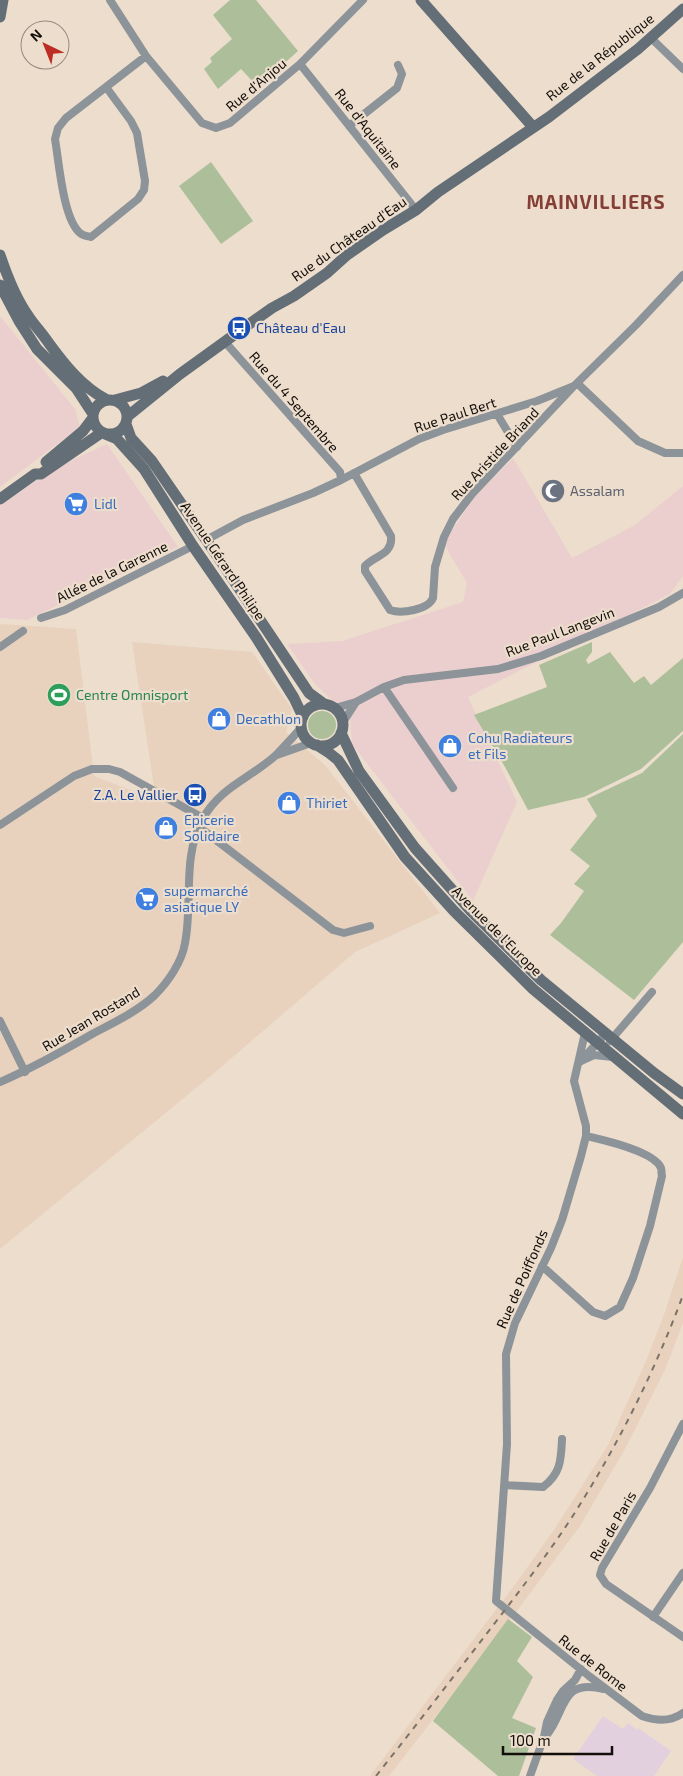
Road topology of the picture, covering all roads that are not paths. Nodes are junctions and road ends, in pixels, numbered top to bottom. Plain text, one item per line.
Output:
1 (3, 0) edge
2 (13, 0) edge
3 (110, 0) edge
4 (364, 0) edge
5 (421, 0) edge
6 (683, 10) edge
7 (1, 15) edge
8 (651, 38) junction
9 (146, 56) junction
10 (300, 64) junction
11 (398, 65) dead end
12 (683, 69) edge
13 (106, 87) junction
14 (350, 126) junction
15 (534, 127) junction
16 (416, 210) junction
17 (0, 255) edge
18 (683, 275) edge
19 (0, 285) edge
20 (225, 342) junction
21 (180, 374) junction
22 (576, 385) junction
23 (111, 400) junction
24 (537, 401) junction
25 (497, 414) junction
26 (548, 414) junction
27 (93, 416) junction
28 (127, 420) junction
29 (103, 433) junction
30 (517, 446) junction
31 (682, 452) edge
32 (354, 473) junction
33 (35, 474) junction
34 (341, 480) junction
35 (0, 499) edge
36 (206, 540) junction
37 (193, 546) junction
38 (683, 592) edge
39 (41, 618) dead end
40 (23, 632) dead end
41 (0, 647) edge
42 (384, 687) junction
43 (356, 702) junction
44 (329, 706) junction
45 (302, 722) junction
46 (342, 728) junction
47 (314, 744) junction
48 (275, 756) junction
49 (453, 788) dead end
50 (203, 818) junction
51 (0, 825) edge
52 (199, 827) junction
53 (370, 926) dead end
54 (652, 992) dead end
55 (0, 1021) edge
56 (585, 1033) junction
57 (609, 1036) junction
58 (600, 1046) junction
59 (616, 1058) junction
60 (578, 1064) junction
61 (25, 1072) junction
62 (0, 1082) edge
63 (683, 1094) edge
64 (683, 1114) edge
65 (586, 1136) junction
66 (542, 1266) junction
67 (683, 1424) edge
68 (562, 1438) dead end
69 (505, 1485) junction
70 (683, 1573) edge
71 (496, 1601) joint
72 (653, 1616) junction
73 (683, 1637) edge
74 (581, 1669) junction
75 (589, 1676) junction
76 (580, 1687) junction
77 (607, 1690) junction
78 (683, 1713) edge
79 (544, 1738) junction
80 (530, 1776) edge

1 - 7 main road
2 - 7 main road
3 - 9 street, Rue d'Anjou
4 - 10 street, Rue d'Anjou
5 - 15 main road
6 - 8 main road, Rue de la République
8 - 12 street
8 - 15 main road, Rue de la République
9 - 10 street, Rue d'Anjou
9 - 13 street
10 - 14 street, Rue d'Aquitaine
11 - 14 street
13 - 13 street
14 - 16 street, Rue d'Aquitaine
15 - 16 main road, Rue du Château d'Eau
16 - 20 main road, Rue du Château d'Eau
17 - 23 main road
18 - 22 street, Rue Paul Bert
19 - 27 main road
20 - 21 main road, Rue du Château d'Eau
20 - 34 street, Rue du 4 Septembre
21 - 23 main road, Rue du Château d'Eau
21 - 28 main road, Rue du Château d'Eau
22 - 24 street, Rue Paul Bert
22 - 26 street, Rue Aristide Briand
22 - 31 street
23 - 27 main road
23 - 28 main road
24 - 25 street, Rue Paul Bert
24 - 26 street
25 - 30 street
25 - 32 street, Rue Paul Bert
26 - 30 street, Rue Aristide Briand
27 - 29 main road
27 - 33 main road
28 - 29 main road
28 - 36 main road, Avenue Gérard Philipe
29 - 33 main road
29 - 37 main road, Avenue Gérard Philipe
30 - 32 street, Rue Aristide Briand
32 - 34 street, Rue Paul Bert
33 - 35 main road
34 - 36 street, Rue Paul Bert
36 - 44 main road, Avenue Gérard Philipe
37 - 39 street, Allée de la Garenne
37 - 45 main road, Avenue Gérard Philipe
38 - 42 street, Rue Paul Langevin
40 - 41 street
42 - 43 street, Rue Paul Langevin
42 - 49 street
43 - 44 street, Rue Paul Langevin
43 - 46 street, Rue Paul Langevin
44 - 45 main road
44 - 46 main road
45 - 47 main road
45 - 48 street, Rue Jean Rostand
46 - 47 main road
46 - 57 main road, Avenue de l'Europe
47 - 48 street, Rue Jean Rostand
47 - 56 main road, Avenue de l'Europe
48 - 50 street, Rue Jean Rostand
50 - 51 street
50 - 52 street, Rue Jean Rostand
52 - 53 street
52 - 61 street, Rue Jean Rostand
54 - 57 street
55 - 61 street
56 - 58 main road, Avenue de l'Europe
56 - 60 street, Rue de Poiffonds
57 - 58 street
57 - 63 main road, Avenue de l'Europe
58 - 59 main road, Avenue de l'Europe
58 - 60 street
59 - 60 street
59 - 64 main road, Avenue de l'Europe
60 - 65 street, Rue de Poiffonds
61 - 62 street, Rue Jean Rostand
65 - 66 street, Rue de Poiffonds
65 - 66 street
66 - 69 street, Rue de Poiffonds
67 - 72 street, Rue de Paris
68 - 69 street
69 - 71 street, Rue de Poiffonds
70 - 72 street
71 - 74 street, Rue de Rome
72 - 73 street, Rue de Paris
74 - 75 street, Rue de Rome
74 - 79 street
75 - 76 street
75 - 77 street, Rue de Rome
76 - 77 street
76 - 79 street
77 - 78 street, Rue de Rome
79 - 80 street

